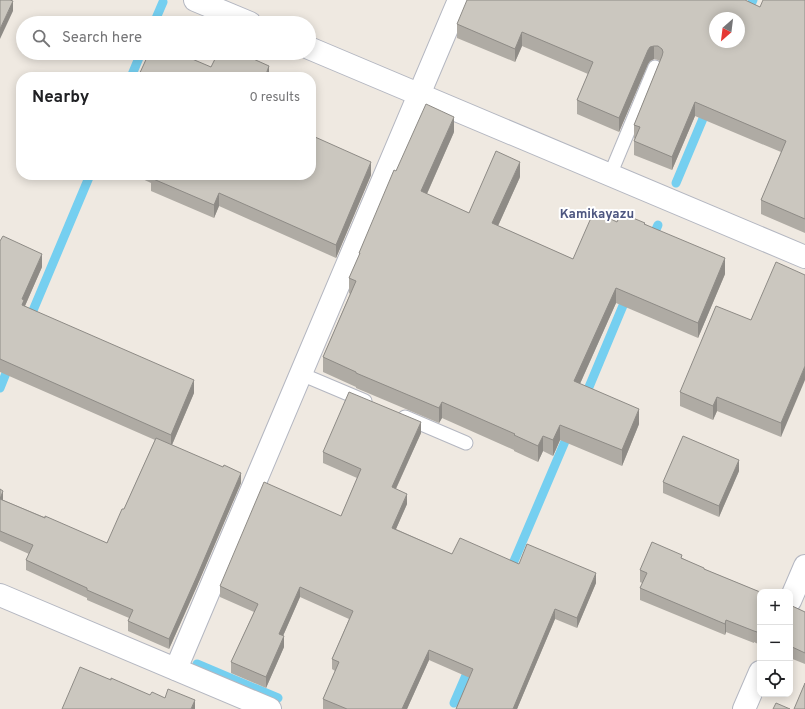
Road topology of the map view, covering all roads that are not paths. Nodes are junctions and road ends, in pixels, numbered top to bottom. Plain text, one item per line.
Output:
1 (195, 0) edge
2 (459, 0) edge
3 (233, 16) edge
4 (316, 51) edge
5 (655, 67) dead end
6 (419, 94) junction
7 (610, 175) junction
8 (805, 257) edge
9 (301, 374) junction
10 (373, 404) edge
11 (394, 413) edge
12 (466, 443) dead end
13 (805, 566) edge
14 (793, 594) edge
15 (0, 595) edge
16 (176, 669) junction
17 (757, 679) edge
18 (270, 709) edge
19 (744, 709) edge

1 - 3 street
2 - 6 street
4 - 6 street
5 - 7 lane
6 - 7 street
6 - 9 street
7 - 8 street
9 - 10 lane
9 - 16 street
11 - 12 lane
13 - 14 street
15 - 16 street
16 - 18 street
17 - 19 street

